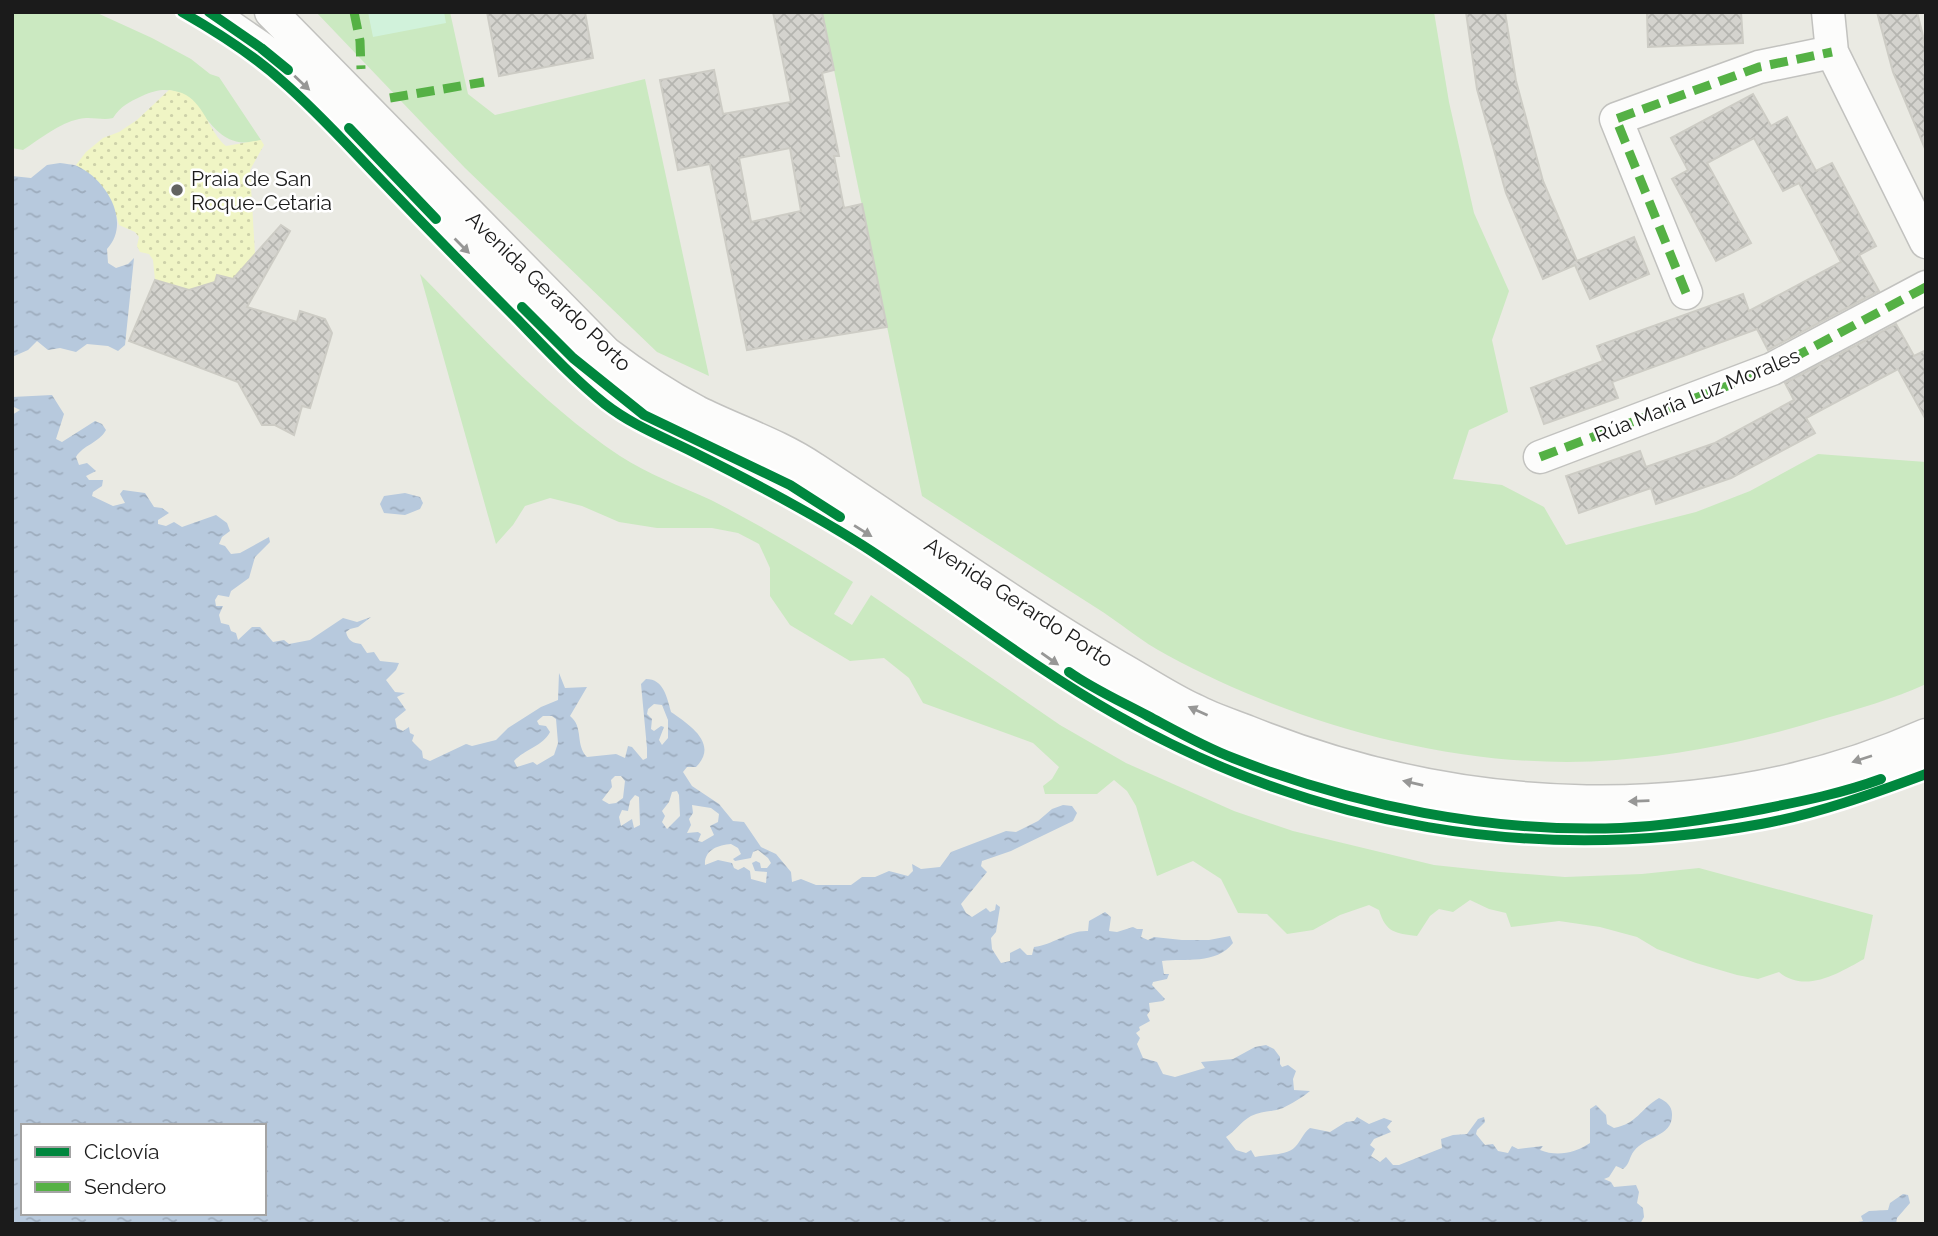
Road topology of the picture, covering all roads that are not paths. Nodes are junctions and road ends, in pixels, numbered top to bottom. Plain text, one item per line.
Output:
1 (209, 12) edge
2 (271, 12) edge
3 (1828, 12) edge
4 (1832, 52) junction
5 (1926, 242) edge
6 (1926, 287) edge
7 (1686, 293) dead end
8 (1540, 457) dead end
9 (1926, 735) edge
10 (1926, 762) edge

1 -> 10 street, Avenida Gerardo Porto
9 -> 2 street, Avenida Gerardo Porto
3 - 4 street
4 - 5 street
4 - 7 street
6 - 8 street, Rúa María Luz Morales

